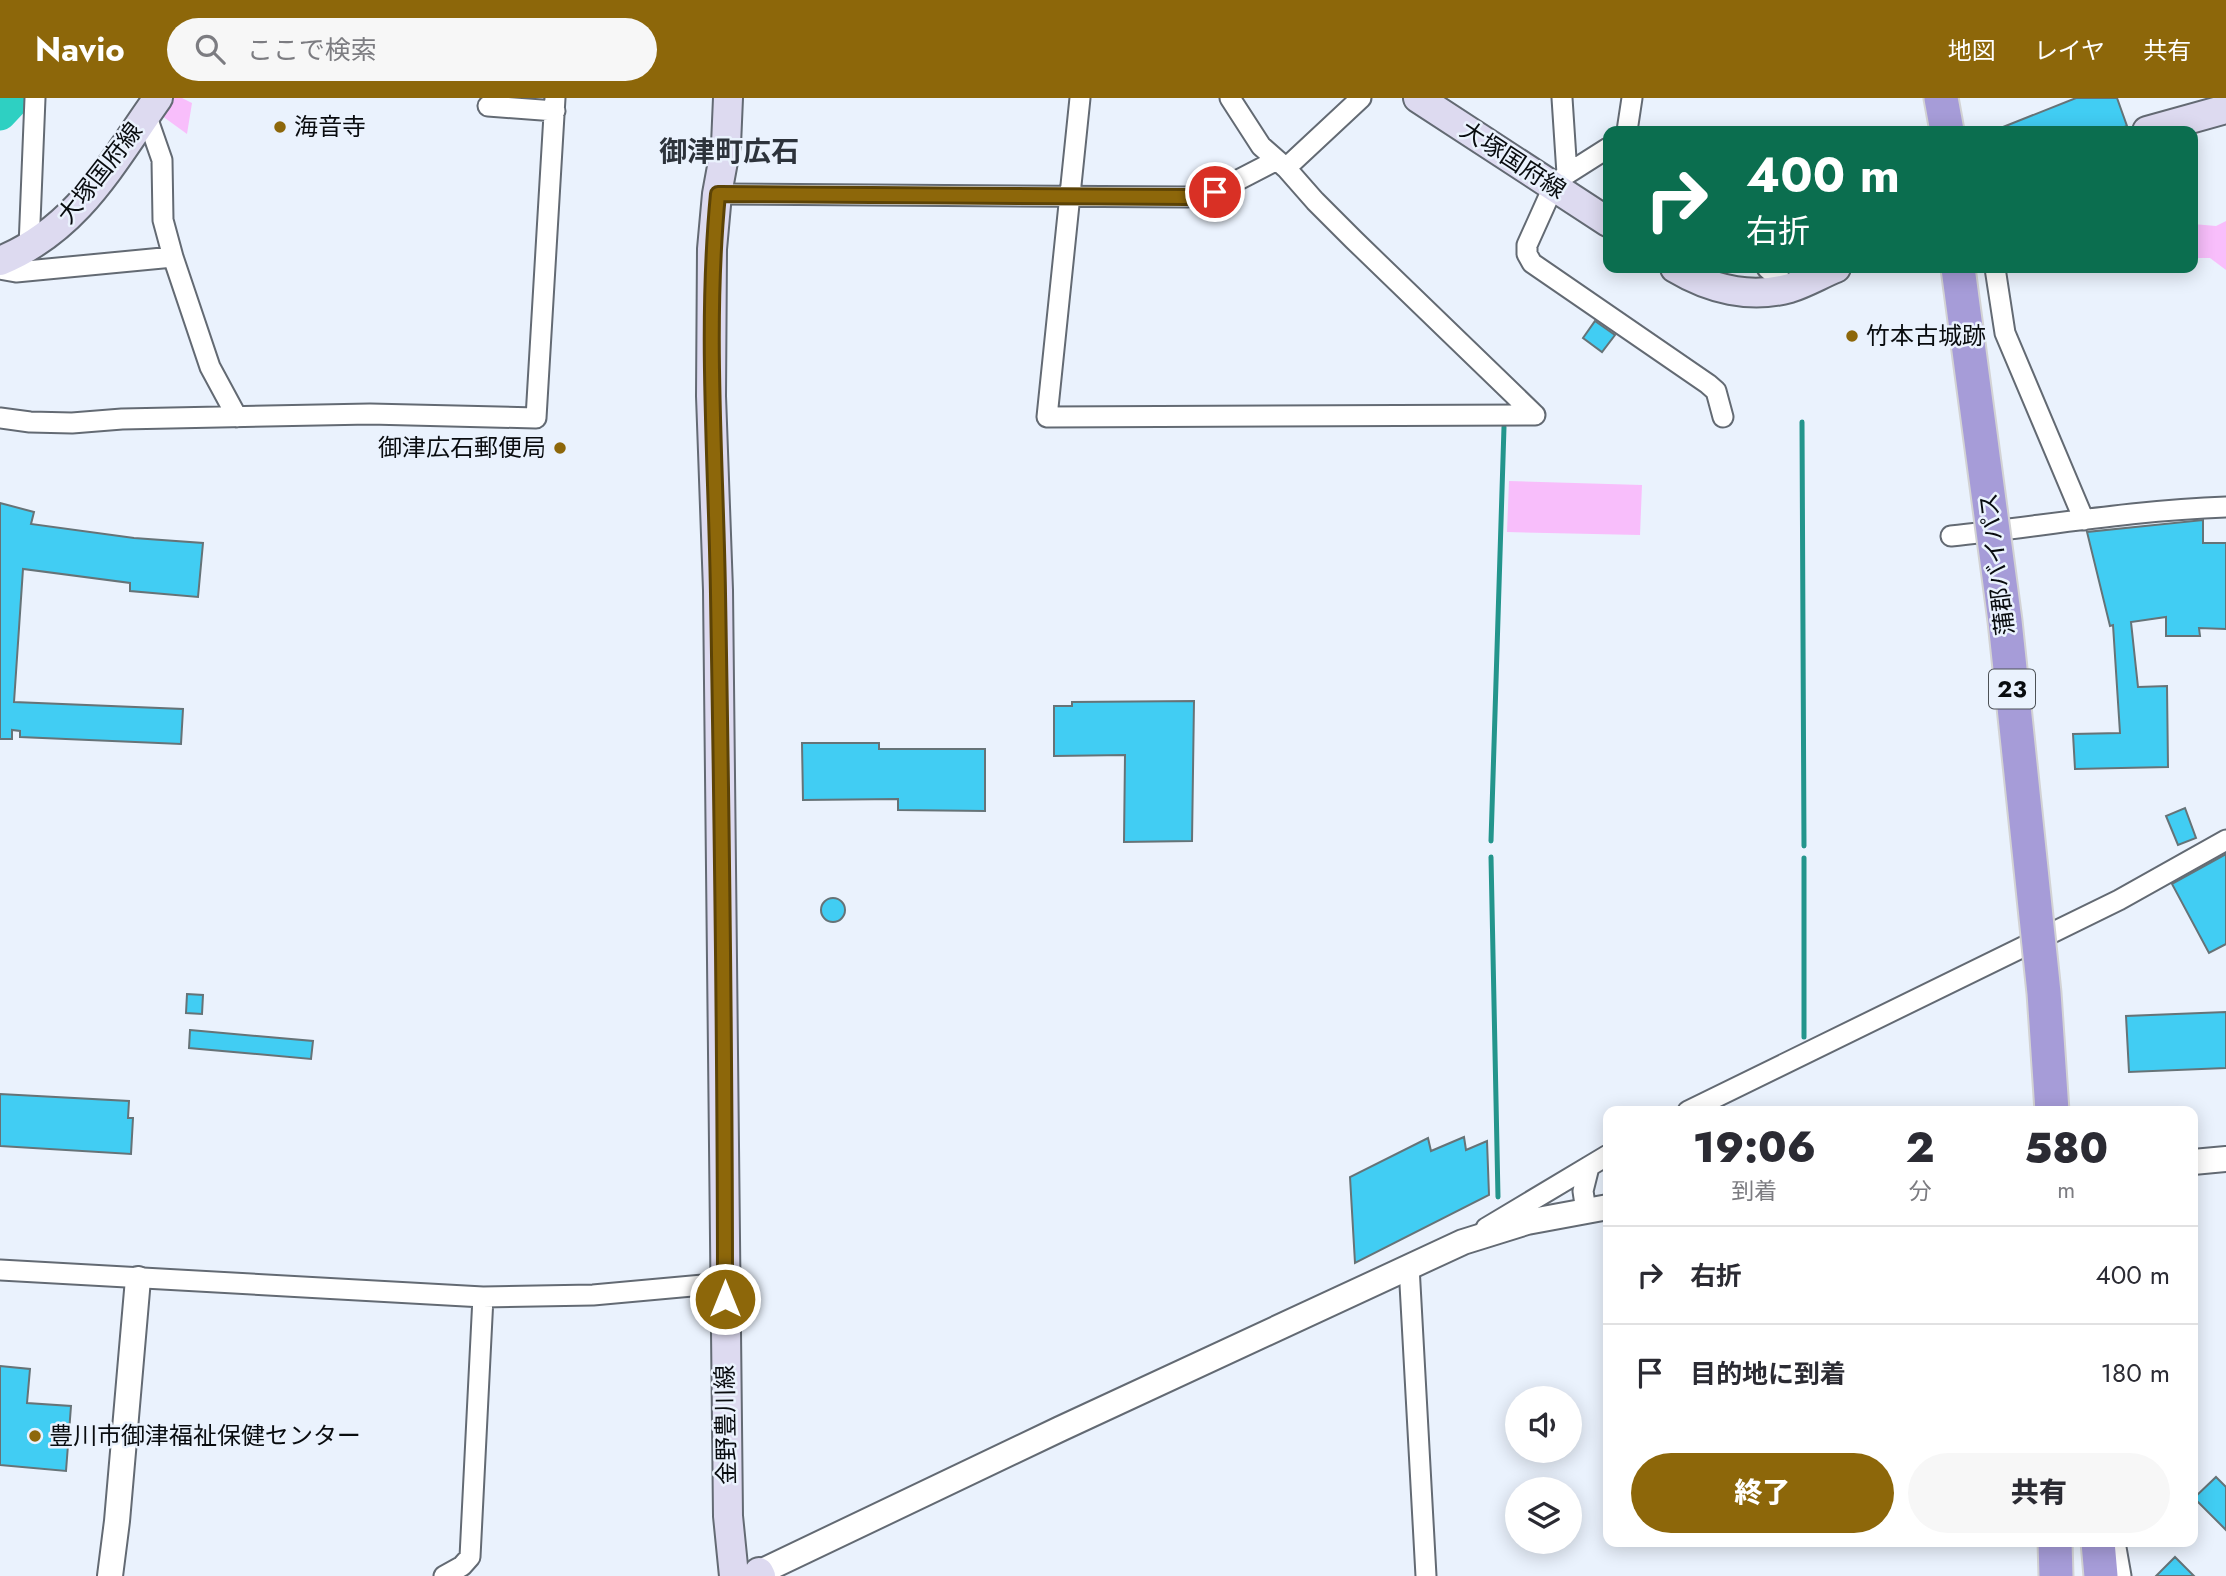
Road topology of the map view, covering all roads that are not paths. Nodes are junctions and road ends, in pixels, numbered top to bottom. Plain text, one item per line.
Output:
1 (35, 98) edge
2 (728, 98) edge
3 (1080, 98) edge
4 (1230, 98) edge
5 (1361, 98) edge
6 (1418, 98) edge
7 (1562, 98) edge
8 (1632, 98) edge
9 (1932, 98) edge
10 (1941, 98) edge
11 (555, 104) edge
12 (152, 106) edge
13 (488, 106) dead end
14 (2226, 109) edge
15 (1628, 126) edge
16 (1936, 126) edge
17 (1946, 126) edge
18 (2165, 126) edge
19 (1603, 151) edge
20 (1281, 164) junction
21 (1560, 180) junction
22 (718, 194) junction
23 (1070, 195) junction
24 (1603, 218) edge
25 (29, 247) junction
26 (173, 257) junction
27 (0, 261) edge
28 (0, 269) edge
29 (1684, 273) edge
30 (1773, 273) edge
31 (1824, 273) edge
32 (1959, 273) edge
33 (1969, 273) edge
34 (1996, 273) edge
35 (1790, 288) junction
36 (237, 416) junction
37 (1723, 417) dead end
38 (0, 418) edge
39 (2226, 507) edge
40 (2084, 520) junction
41 (1951, 536) dead end
42 (2226, 840) edge
43 (1698, 1106) edge
44 (2052, 1106) edge
45 (2061, 1106) edge
46 (1603, 1158) edge
47 (2226, 1159) edge
48 (2198, 1162) edge
49 (1589, 1167) junction
50 (1597, 1209) edge
51 (1463, 1242) junction
52 (1409, 1266) junction
53 (0, 1270) edge
54 (138, 1279) junction
55 (725, 1283) junction
56 (483, 1297) junction
57 (2055, 1547) edge
58 (2081, 1547) edge
59 (2098, 1547) edge
60 (2116, 1547) edge
61 (752, 1575) edge
62 (110, 1576) edge
63 (444, 1576) edge
64 (1426, 1576) edge
65 (2056, 1576) edge
66 (2084, 1576) edge
67 (2101, 1576) edge
68 (2121, 1576) edge

1 - 25 street
2 - 22 main road, 金野豊川線
3 - 23 street
4 - 20 street
5 - 20 street
6 - 21 main road, 大塚国府線
7 - 21 street
8 - 15 street
9 - 16 highway
10 - 17 highway
11 - 13 street
11 - 36 street
12 - 25 main road, 大塚国府線
12 - 26 street
14 - 18 main road
19 - 21 street
20 - 23 street
20 - 23 street
21 - 24 main road, 大塚国府線
21 - 37 street
22 - 23 street
22 - 55 main road, 金野豊川線
25 - 27 main road, 大塚国府線
26 - 28 street
26 - 36 street
29 - 35 main road
30 - 35 street
31 - 35 main road
32 - 44 highway, 蒲郡バイパス / 23, bridge
33 - 45 highway, 蒲郡バイパス / 23
34 - 40 street
36 - 38 street
39 - 40 street
40 - 41 street
42 - 43 street
46 - 49 street
47 - 48 street
49 - 50 street
49 - 51 street
50 - 51 street
51 - 52 street
52 - 61 street
52 - 64 street
53 - 54 street
54 - 56 street
54 - 62 street
55 - 56 street
55 - 61 main road, 金野豊川線
56 - 63 street
57 - 65 highway
58 - 66 highway
59 - 67 highway
60 - 68 street

